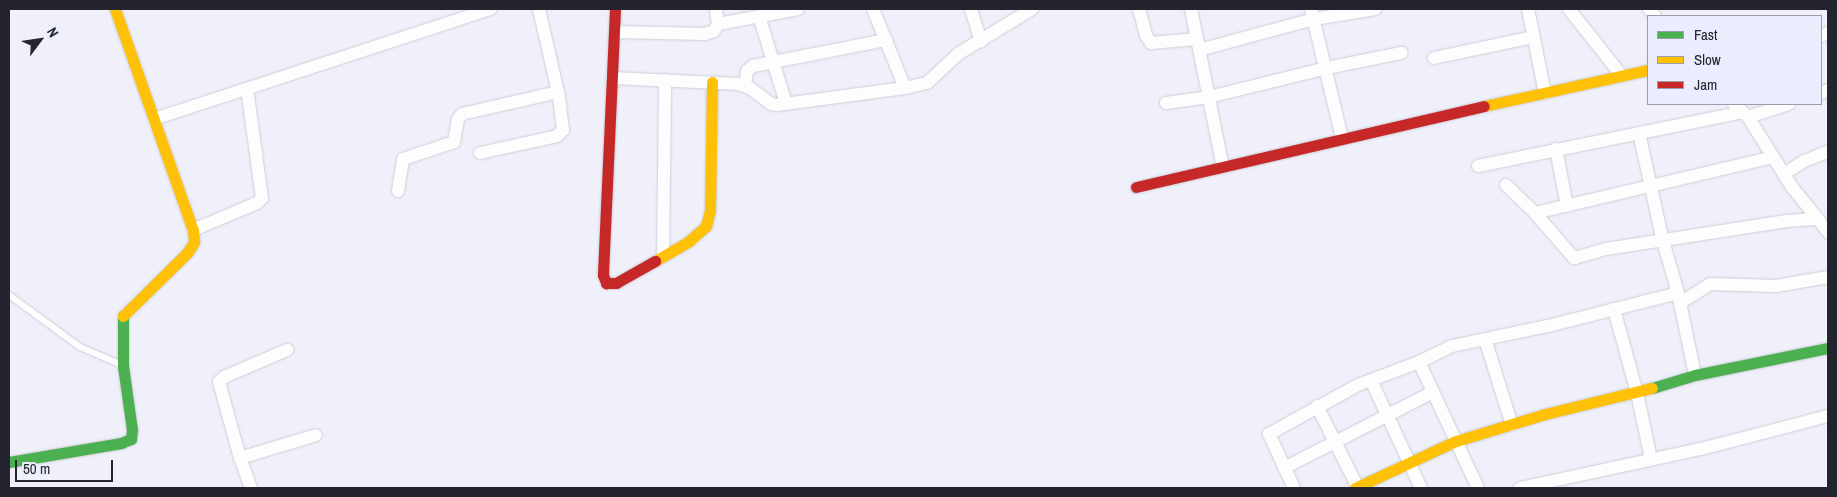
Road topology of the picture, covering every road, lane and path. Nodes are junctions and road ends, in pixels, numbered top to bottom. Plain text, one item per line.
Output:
1 (115, 9) edge
2 (488, 9) edge
3 (539, 9) edge
4 (615, 9) edge
5 (716, 9) edge
6 (798, 9) edge
7 (873, 9) edge
8 (971, 9) edge
9 (1032, 9) edge
10 (1139, 9) edge
11 (1191, 9) edge
12 (1375, 9) edge
13 (1528, 9) edge
14 (1569, 9) edge
15 (1312, 14) edge
16 (759, 16) junction
17 (718, 24) junction
18 (614, 32) junction
19 (1534, 37) junction
20 (886, 40) junction
21 (981, 41) junction
22 (1198, 44) junction
23 (1401, 53) dead end
24 (1434, 58) dead end
25 (772, 62) junction
26 (1327, 68) junction
27 (1647, 70) edge
28 (1622, 76) junction
29 (612, 78) junction
30 (665, 80) junction
31 (712, 82) junction
32 (745, 85) junction
33 (904, 88) junction
34 (247, 89) junction
35 (558, 92) junction
36 (1545, 93) junction
37 (1209, 97) junction
38 (786, 103) junction
39 (1166, 103) dead end
40 (1781, 105) edge
41 (1742, 111) edge
42 (154, 119) junction
43 (1638, 132) junction
44 (1342, 138) junction
45 (1556, 149) junction
46 (1828, 152) edge
47 (480, 153) dead end
48 (1774, 157) junction
49 (1223, 166) junction
50 (1478, 166) dead end
51 (1784, 174) junction
52 (1506, 185) dead end
53 (1136, 187) dead end
54 (1651, 187) junction
55 (398, 191) dead end
56 (1567, 206) junction
57 (1535, 214) junction
58 (1818, 219) junction
59 (193, 230) junction
60 (1828, 232) edge
61 (1663, 241) junction
62 (663, 256) junction
63 (1828, 277) edge
64 (9, 295) edge
65 (1679, 298) junction
66 (1614, 310) junction
67 (1485, 339) junction
68 (1828, 348) edge
69 (287, 350) dead end
70 (1419, 362) junction
71 (123, 366) junction
72 (1695, 375) junction
73 (1371, 380) junction
74 (1433, 392) junction
75 (1637, 393) junction
76 (1317, 406) junction
77 (1386, 415) junction
78 (1828, 416) edge
79 (1512, 425) junction
80 (316, 435) dead end
81 (1456, 441) junction
82 (1336, 443) junction
83 (240, 458) junction
84 (1651, 459) junction
85 (9, 462) edge
86 (1409, 463) junction
87 (1284, 468) junction
88 (251, 488) edge
89 (1294, 488) edge
90 (1357, 488) edge
91 (1420, 488) edge
92 (1478, 488) edge
93 (1520, 488) edge

1 - 42 street
2 - 34 street
3 - 35 street
4 - 18 street
5 - 17 street
6 - 16 street
7 - 20 street
8 - 21 street
9 - 21 street
10 - 22 street
11 - 22 street
12 - 15 street
13 - 19 street
14 - 28 street
15 - 22 street
15 - 26 street
16 - 17 street
16 - 25 street
17 - 18 street
18 - 29 street
19 - 24 street
19 - 36 street
20 - 25 street
20 - 33 street
21 - 33 street
22 - 37 street
23 - 26 street
25 - 32 street
25 - 38 street
26 - 37 street
26 - 44 street
27 - 28 street
28 - 36 street
29 - 30 street
29 - 62 street
30 - 31 street
30 - 62 street
31 - 32 street
31 - 62 street
32 - 38 street
33 - 38 street
34 - 42 street
34 - 59 street
35 - 47 street
35 - 55 street
36 - 44 street
37 - 39 street
37 - 49 street
40 - 41 street
41 - 43 street
41 - 48 street
42 - 59 street
43 - 45 street
43 - 54 street
44 - 49 street
45 - 50 street
45 - 56 street
46 - 51 street
48 - 51 street
48 - 54 street
49 - 53 street
51 - 58 street
52 - 57 street
54 - 56 street
54 - 61 street
56 - 57 street
57 - 61 street
58 - 60 street
58 - 61 street
59 - 71 street
61 - 65 street
63 - 65 street
64 - 71 lane
65 - 66 street
65 - 72 street
66 - 67 street
66 - 75 street
67 - 70 street
67 - 79 street
68 - 72 street
69 - 83 street
70 - 73 street
70 - 74 street
71 - 85 street
72 - 75 street
73 - 76 street
73 - 77 street
74 - 77 street
74 - 81 street
75 - 79 street
75 - 84 street
76 - 82 street
76 - 87 street
77 - 82 street
77 - 86 street
78 - 84 street
79 - 81 street
80 - 83 street
81 - 86 street
81 - 92 street
82 - 87 street
82 - 90 street
83 - 88 street
84 - 93 street
86 - 90 street
86 - 91 street
87 - 89 street

